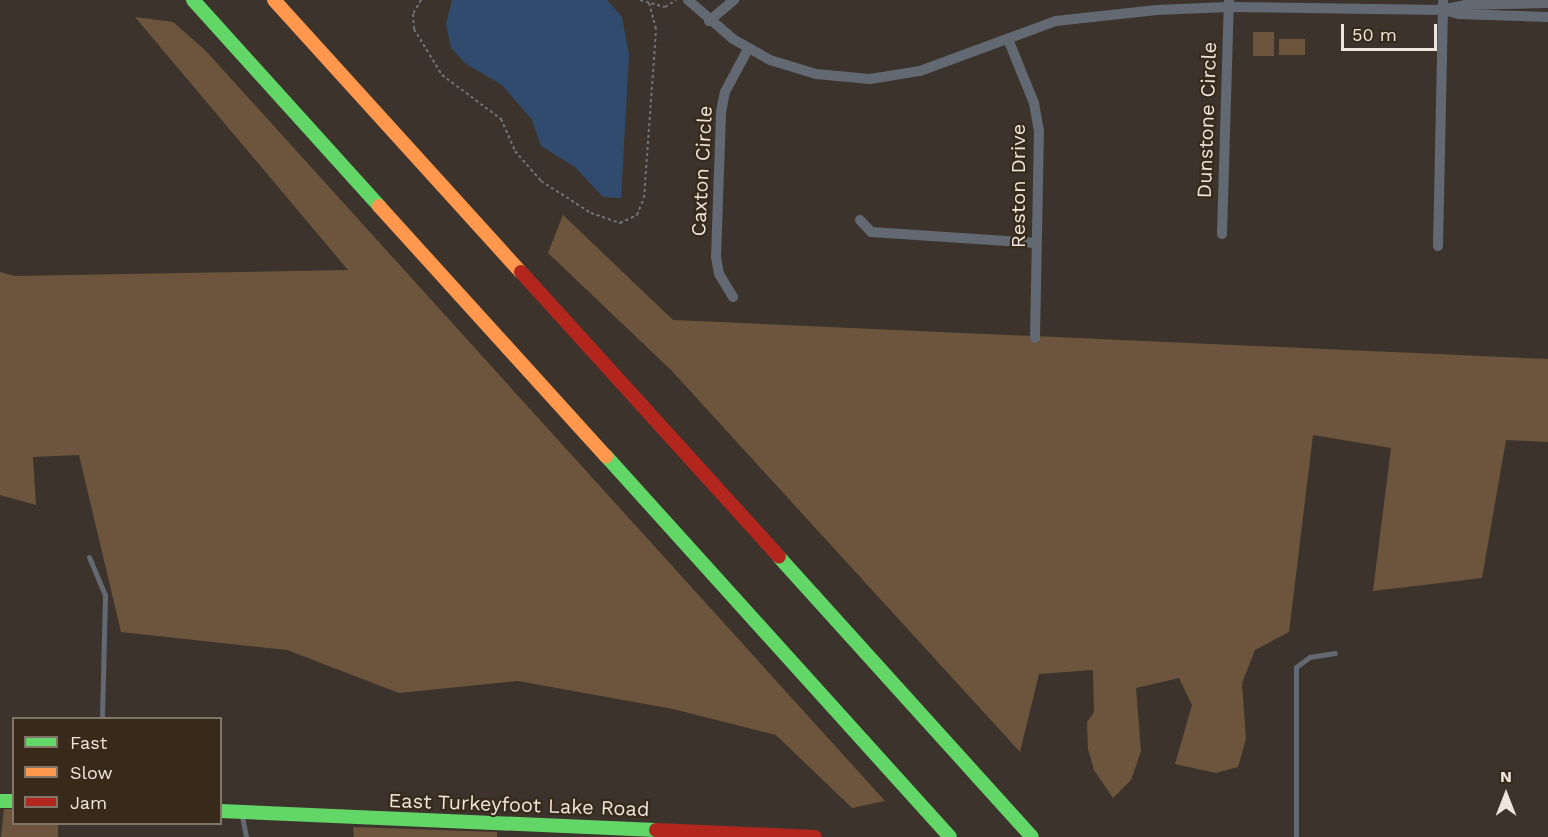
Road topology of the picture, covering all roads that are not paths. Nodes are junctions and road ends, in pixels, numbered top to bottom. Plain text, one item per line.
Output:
1 (194, 0) edge
2 (274, 0) edge
3 (688, 0) edge
4 (734, 0) edge
5 (1229, 3) edge
6 (1548, 3) edge
7 (1443, 5) edge
8 (1548, 17) edge
9 (709, 21) junction
10 (1008, 39) junction
11 (748, 49) junction
12 (860, 220) dead end
13 (1222, 234) dead end
14 (1037, 243) junction
15 (1438, 246) dead end
16 (733, 297) dead end
17 (1035, 338) dead end
18 (89, 557) dead end
19 (1335, 653) dead end
20 (102, 717) edge
21 (222, 811) edge
22 (242, 812) junction
23 (658, 834) edge
24 (782, 836) edge
25 (246, 837) edge
26 (815, 837) edge
27 (950, 837) edge
28 (1032, 837) edge
29 (1296, 837) edge

1 - 27 main road
2 - 28 main road
3 - 9 street
4 - 9 street
5 - 7 street
5 - 10 street
5 - 13 street, Dunstone Circle
6 - 7 street
7 - 8 street
7 - 15 street
9 - 11 street
10 - 11 street
10 - 14 street, Reston Drive
11 - 16 street, Caxton Circle
12 - 14 street
14 - 17 street, Reston Drive
18 - 20 lane
19 - 29 lane
21 - 22 main road, East Turkeyfoot Lake Road
22 - 23 main road, East Turkeyfoot Lake Road
22 - 25 lane
23 - 24 main road, East Turkeyfoot Lake Road
24 - 26 main road, East Turkeyfoot Lake Road

